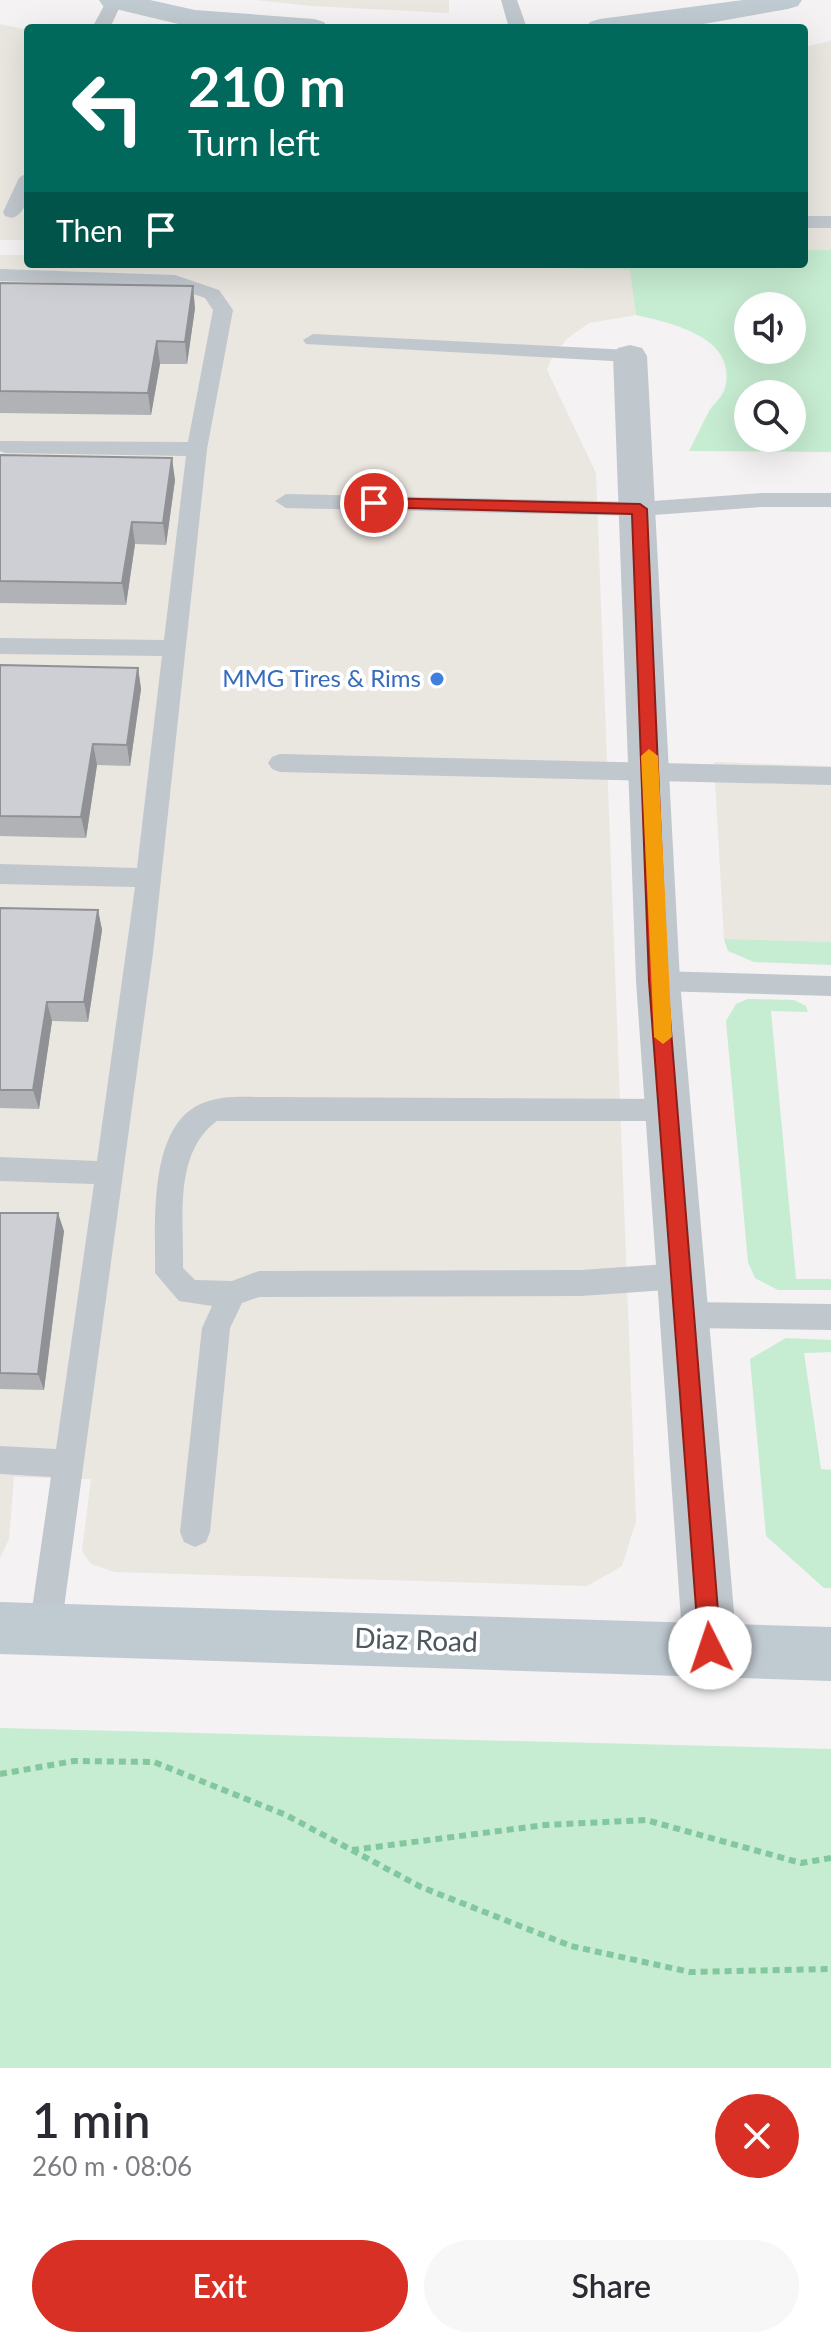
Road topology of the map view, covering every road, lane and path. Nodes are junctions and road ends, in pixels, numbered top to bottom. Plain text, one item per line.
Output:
1 (114, 0) edge
2 (509, 0) edge
3 (788, 0) edge
4 (103, 24) edge
5 (261, 24) edge
6 (517, 24) edge
7 (638, 24) edge
8 (24, 187) edge
9 (13, 212) edge
10 (808, 222) edge
11 (831, 222) edge
12 (0, 275) edge
13 (313, 340) dead end
14 (630, 356) joint
15 (5, 446) dead end
16 (197, 449) junction
17 (831, 500) edge
18 (286, 501) dead end
19 (640, 509) junction
20 (0, 646) edge
21 (174, 648) junction
22 (280, 763) dead end
23 (650, 774) junction
24 (831, 776) edge
25 (0, 874) edge
26 (148, 878) junction
27 (658, 981) junction
28 (831, 986) edge
29 (668, 1110) junction
30 (0, 1169) edge
31 (109, 1173) junction
32 (232, 1294) junction
33 (683, 1296) junction
34 (831, 1317) edge
35 (0, 1460) edge
36 (69, 1464) junction
37 (195, 1532) dead end
38 (23, 1629) edge
39 (710, 1648) junction
40 (831, 1654) edge
41 (0, 1774) edge
42 (351, 1850) junction
43 (831, 1858) edge
44 (831, 1969) edge

1 - 4 lane
1 - 5 main road
2 - 6 lane
3 - 7 main road
8 - 9 lane
10 - 11 lane
12 - 16 lane
13 - 14 lane
14 - 19 street
15 - 16 lane
16 - 21 lane
17 - 19 lane
18 - 19 lane
19 - 23 street
20 - 21 lane
21 - 26 lane
22 - 23 lane
23 - 24 lane
23 - 27 street
25 - 26 lane
26 - 31 lane
27 - 28 lane
27 - 29 street
29 - 32 lane
29 - 33 street
30 - 31 lane
31 - 36 lane
32 - 33 lane
32 - 37 lane
33 - 34 lane
33 - 39 street
35 - 36 lane
36 - 38 lane
38 - 39 main road, Diaz Road
39 - 40 main road, Diaz Road
41 - 42 path
42 - 43 path
42 - 44 path

